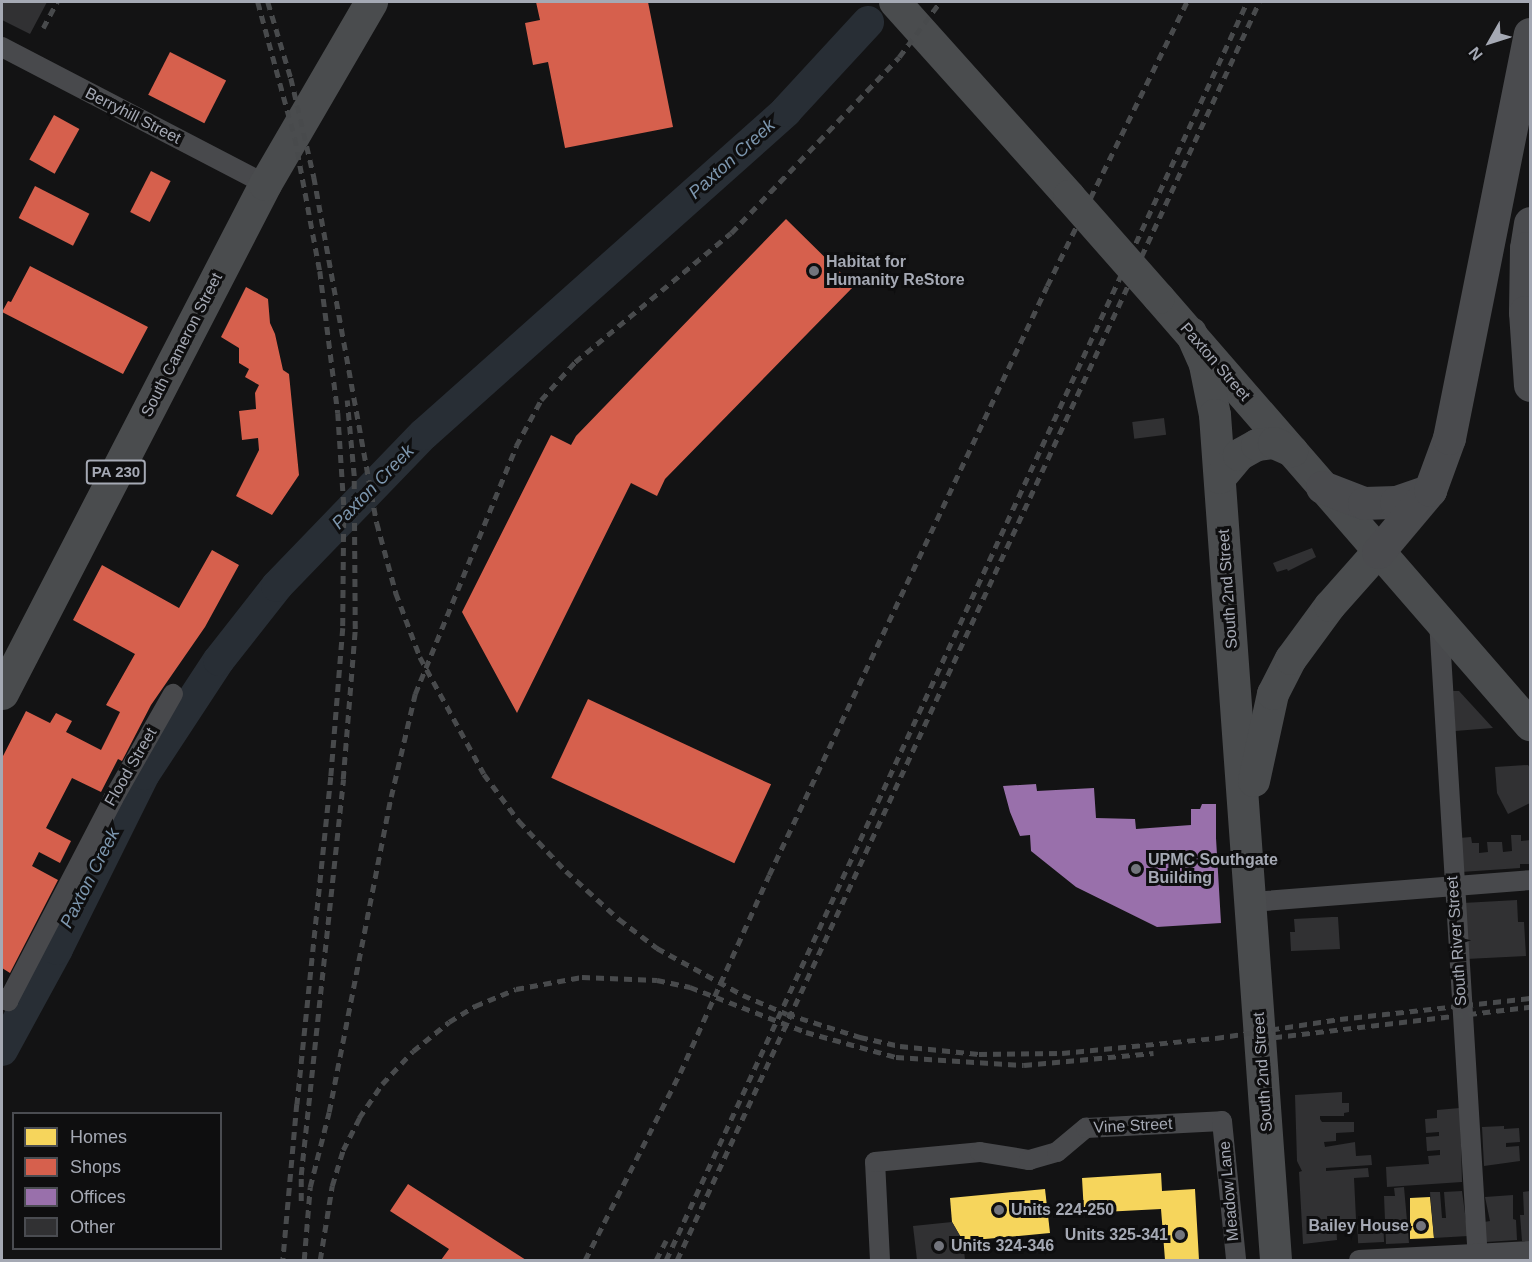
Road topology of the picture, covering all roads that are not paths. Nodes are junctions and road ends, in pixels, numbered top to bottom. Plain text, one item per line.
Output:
1 (371, 2) edge
2 (895, 2) edge
3 (1530, 34) edge
4 (3, 51) edge
5 (265, 184) junction
6 (1530, 223) edge
7 (1191, 333) junction
8 (1530, 385) edge
9 (1292, 451) junction
10 (1220, 478) junction
11 (1322, 487) junction
12 (1430, 490) junction
13 (1378, 552) junction
14 (1439, 621) junction
15 (2, 693) edge
16 (173, 694) dead end
17 (1530, 725) edge
18 (1248, 848) junction
19 (1530, 880) edge
20 (1453, 886) junction
21 (1252, 902) junction
22 (5, 999) edge
23 (1222, 1121) joint
24 (1530, 1251) edge
25 (1478, 1257) edge
26 (880, 1260) edge
27 (1236, 1260) edge
28 (1276, 1260) edge
29 (1359, 1260) edge

1 - 5 highway, South Cameron Street / PA 230
2 - 7 main road, Paxton Street, bridge
3 - 12 highway
4 - 5 street, Berryhill Street
5 - 15 highway, South Cameron Street / PA 230
6 - 8 highway
7 - 9 main road, Paxton Street
7 - 10 main road, South 2nd Street
9 - 10 main road
9 - 11 main road, Paxton Street
10 - 18 main road, South 2nd Street
11 - 12 highway
11 - 13 main road, Paxton Street
12 - 13 highway
13 - 14 main road, Paxton Street
13 - 18 main road, South 2nd Street
14 - 17 main road, Paxton Street
14 - 20 street, South River Street
16 - 22 street, Flood Street
18 - 21 main road, South 2nd Street
19 - 20 street
20 - 21 street
20 - 25 street, South River Street
21 - 28 main road, South 2nd Street
23 - 26 street, Vine Street
23 - 27 street, Meadow Lane
24 - 25 street
25 - 29 street

